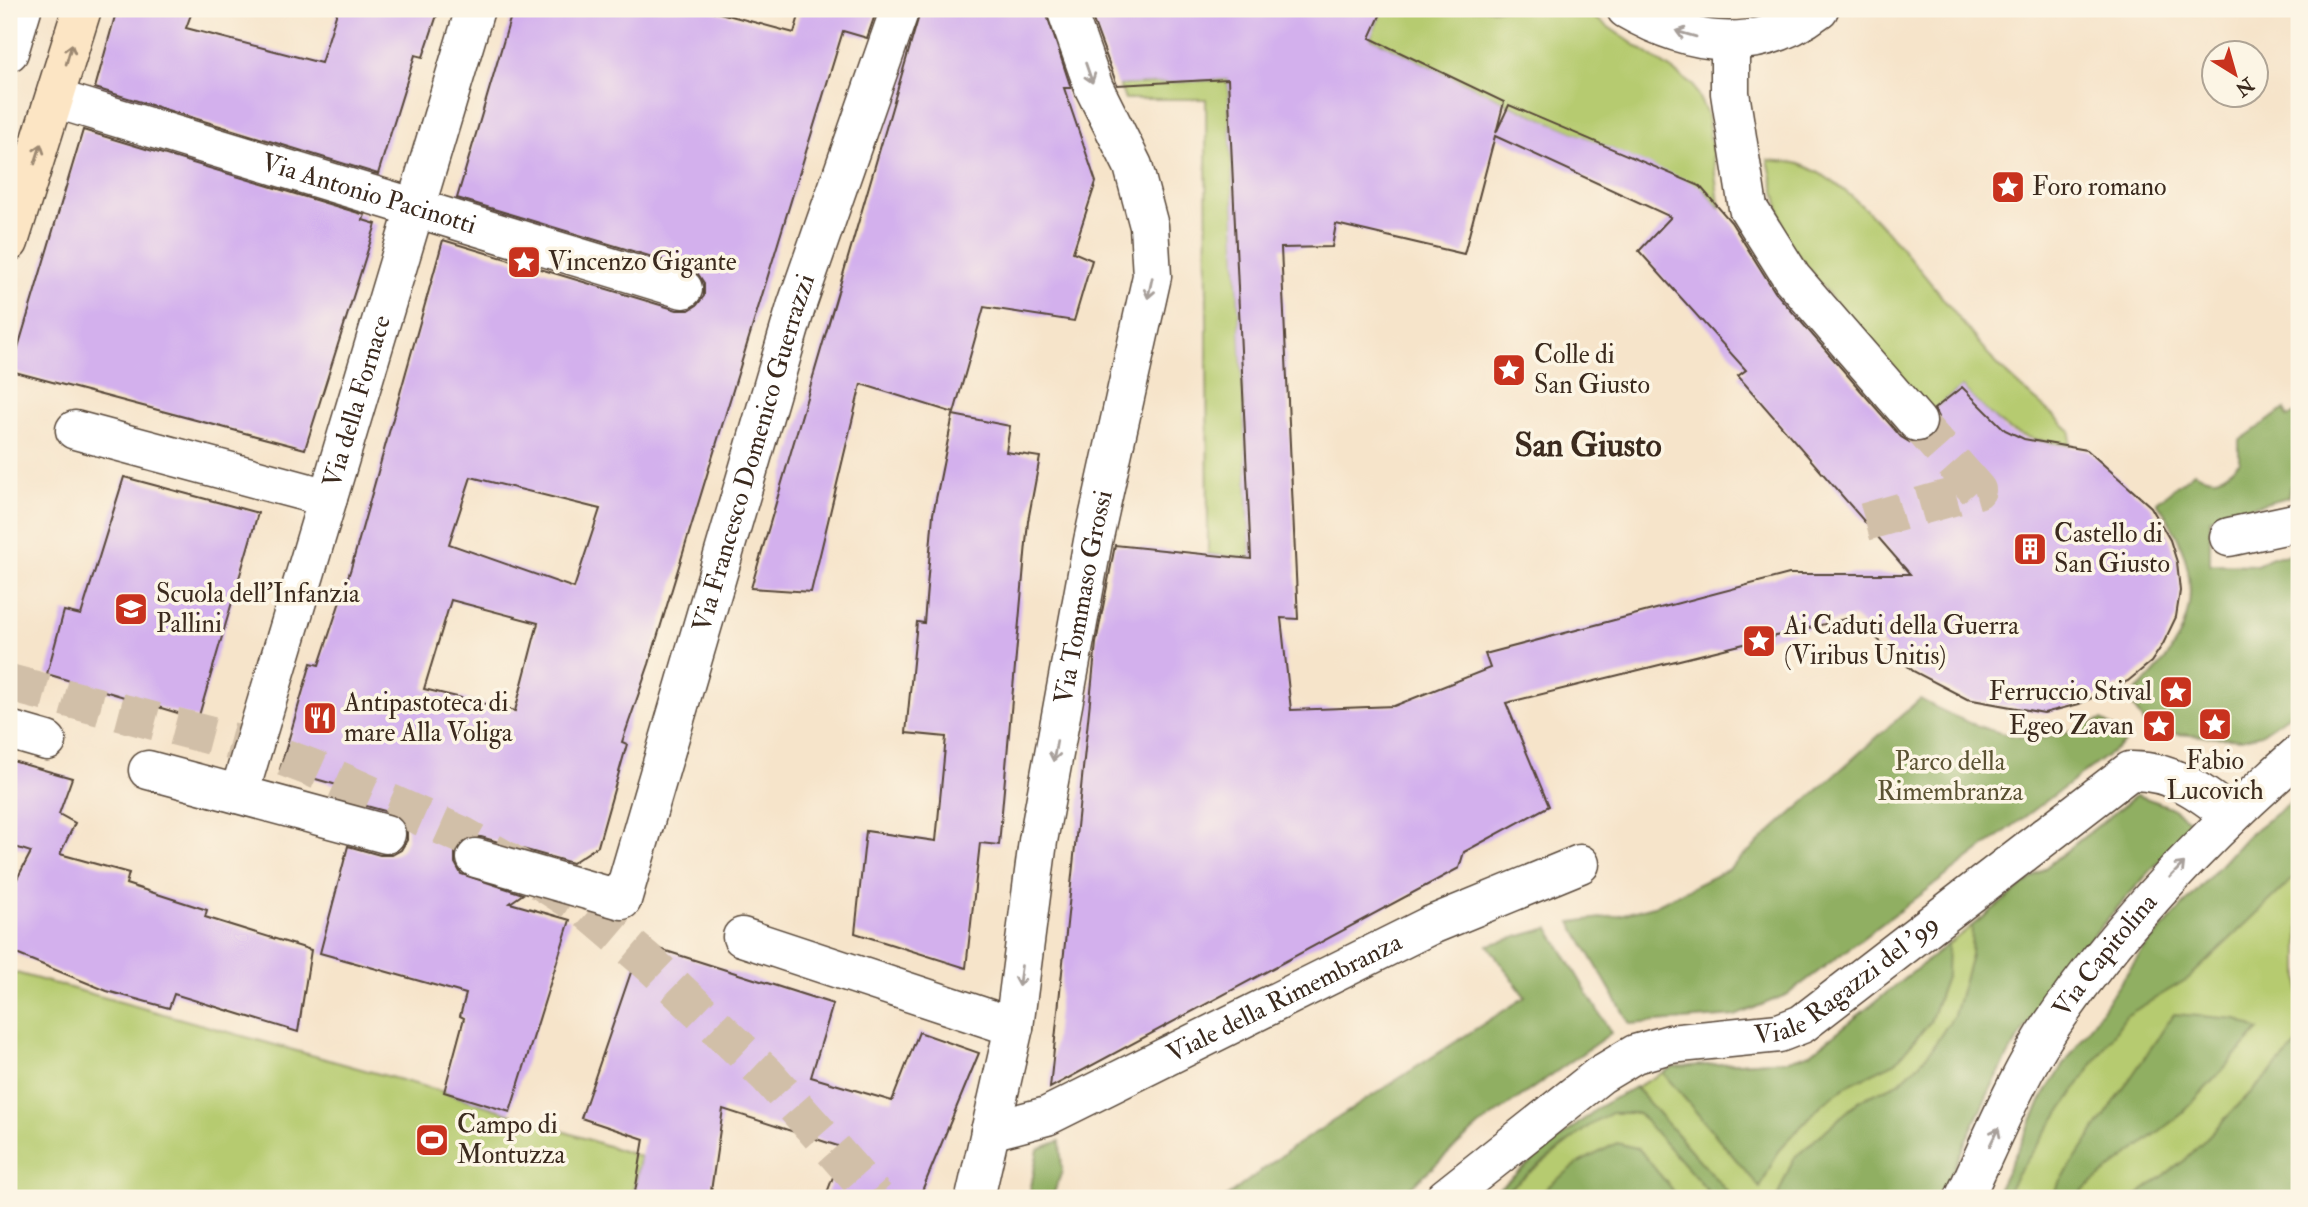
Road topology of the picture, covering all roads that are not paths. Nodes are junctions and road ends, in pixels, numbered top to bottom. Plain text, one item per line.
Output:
1 (22, 9) edge
2 (82, 9) edge
3 (475, 9) edge
4 (900, 9) edge
5 (1066, 9) edge
6 (1626, 9) edge
7 (1819, 9) edge
8 (1730, 42) junction
9 (9, 52) edge
10 (56, 99) junction
11 (415, 208) junction
12 (9, 242) edge
13 (683, 289) dead end
14 (1917, 422) tunnel mouth
15 (75, 429) dead end
16 (328, 498) junction
17 (2299, 522) edge
18 (2229, 537) dead end
19 (9, 730) edge
20 (47, 741) dead end
21 (2299, 754) edge
22 (148, 770) dead end
23 (239, 794) junction
24 (2231, 816) junction
25 (386, 834) dead end
26 (476, 858) dead end
27 (1580, 864) dead end
28 (742, 937) dead end
29 (1014, 1027) junction
30 (990, 1131) junction
31 (975, 1198) edge
32 (1445, 1198) edge
33 (1964, 1198) edge

1 - 9 street
10 -> 2 main road
3 - 11 street, Via della Fornace
4 - 26 street, Via Francesco Domenico Guerrazzi
5 -> 29 street, Via Tommaso Grossi
8 -> 6 street
7 - 8 street
8 - 14 street
10 - 11 street, Via Antonio Pacinotti
12 -> 10 main road
11 - 13 street, Via Antonio Pacinotti
11 - 16 street, Via della Fornace
15 - 16 street
16 - 23 street, Via della Fornace
17 - 18 street
19 - 20 street
21 - 24 street, Via Capitolina
22 - 23 street
23 - 25 street
24 - 32 street, Viale Ragazzi del '99
33 -> 24 street, Via Capitolina
27 - 30 street, Viale della Rimembranza
28 - 29 street
29 - 30 street, Via Tommaso Grossi
30 - 31 street, Via Tommaso Grossi

